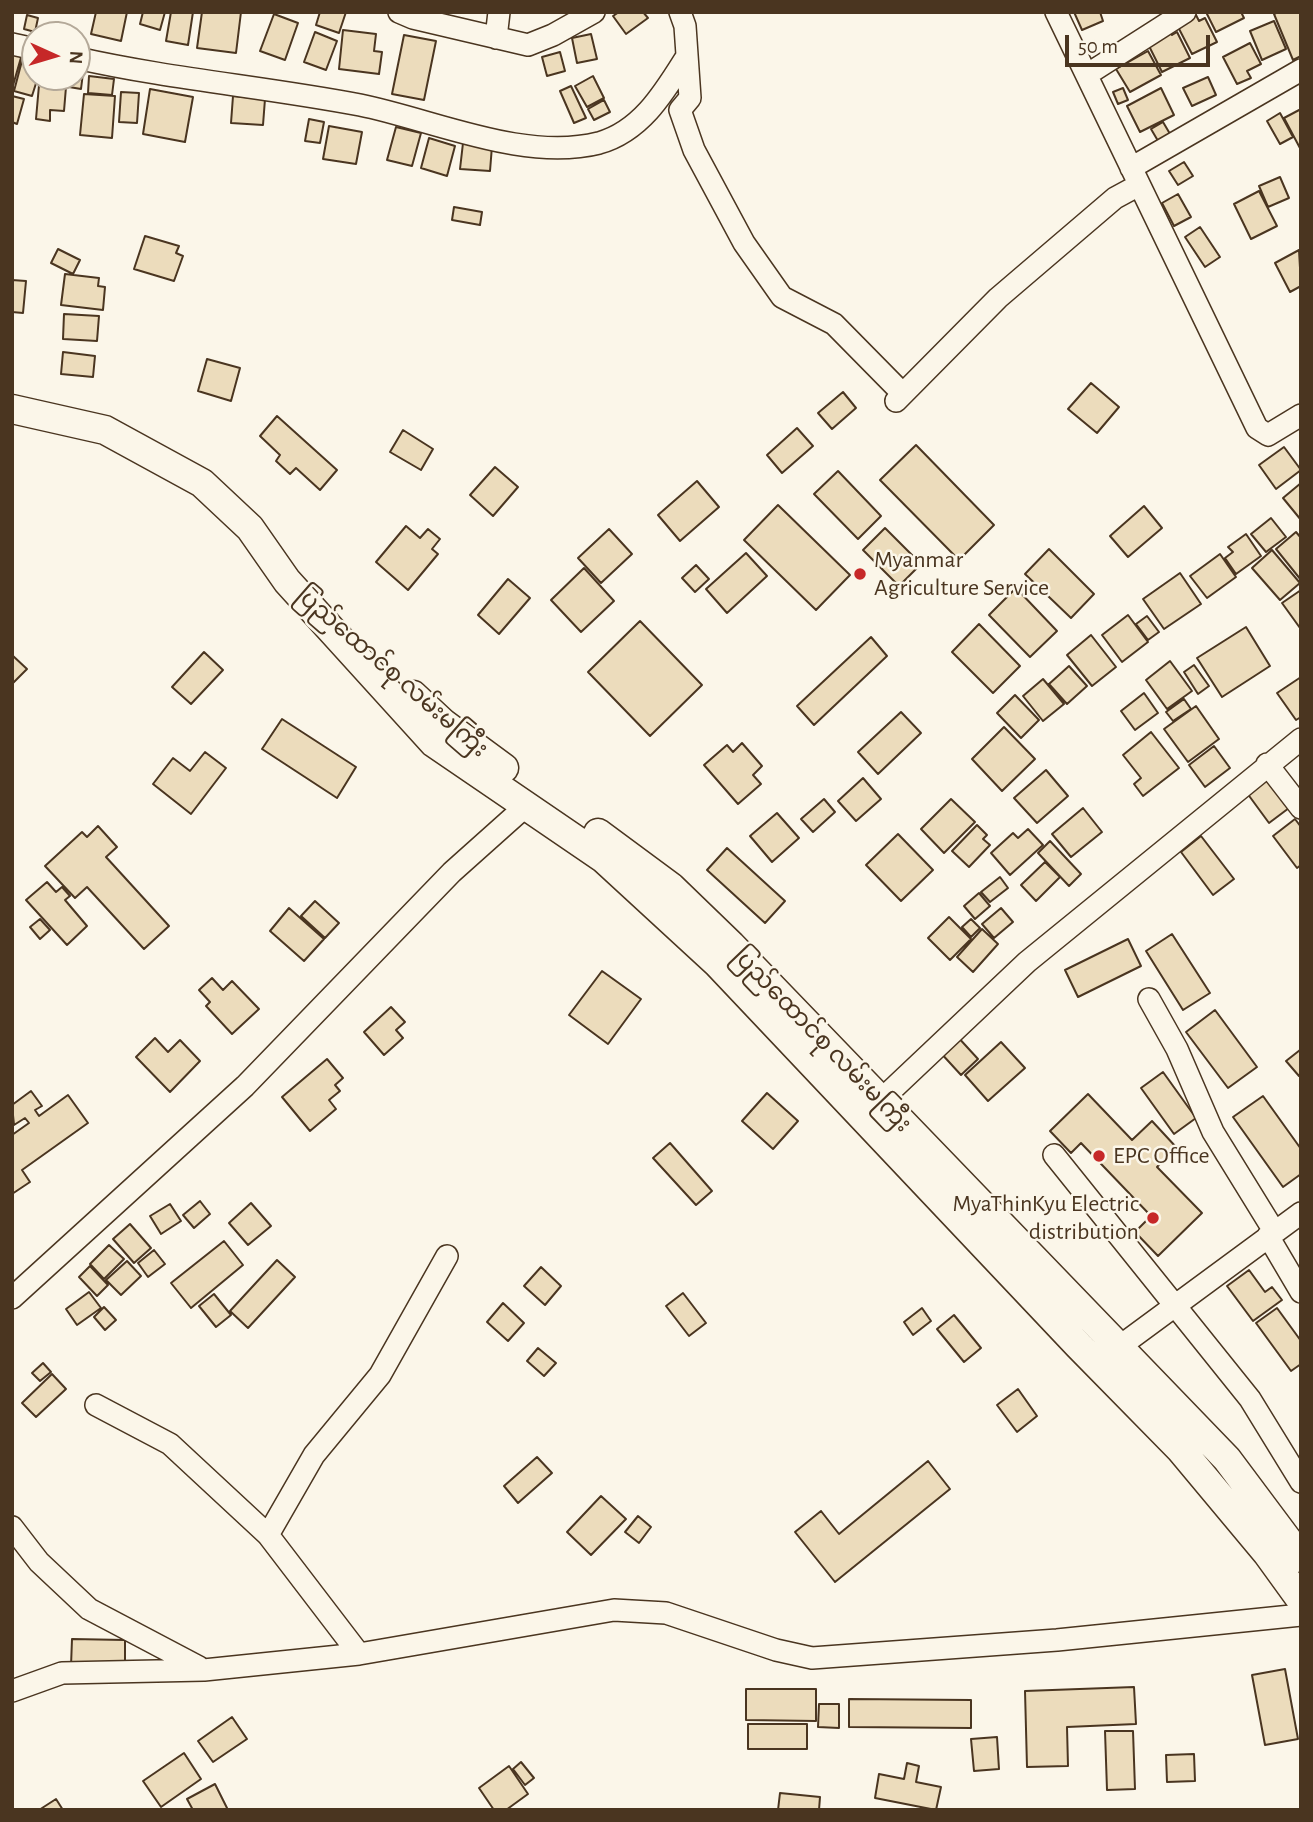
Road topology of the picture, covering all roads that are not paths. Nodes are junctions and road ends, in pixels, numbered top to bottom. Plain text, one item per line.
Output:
1 (499, 12) edge
2 (594, 12) edge
3 (680, 12) edge
4 (1056, 12) edge
5 (1185, 12) edge
6 (409, 14) edge
7 (496, 38) junction
8 (687, 56) junction
9 (91, 61) edge
10 (1301, 70) edge
11 (1088, 74) junction
12 (1135, 176) junction
13 (12, 409) edge
14 (1301, 415) edge
15 (286, 581) junction
16 (1301, 739) edge
17 (1267, 764) junction
18 (527, 805) junction
19 (1301, 808) edge
20 (1149, 999) dead end
21 (880, 1101) junction
22 (1054, 1155) dead end
23 (1301, 1213) edge
24 (1271, 1233) junction
25 (447, 1255) dead end
26 (1301, 1292) edge
27 (12, 1298) edge
28 (1175, 1305) junction
29 (1119, 1347) junction
30 (96, 1405) dead end
31 (1301, 1482) edge
32 (12, 1527) edge
33 (268, 1535) junction
34 (1301, 1558) edge
35 (1301, 1600) edge
36 (1301, 1615) edge
37 (359, 1654) junction
38 (204, 1670) junction
39 (12, 1691) edge

1 - 7 street
2 - 7 street
3 - 8 street
4 - 11 street
5 - 11 street
6 - 7 street
8 - 9 street
8 - 12 street
10 - 12 street
11 - 12 street
12 - 14 street
13 - 15 main road
15 - 18 main road
15 - 21 main road, ပြည်ထောင်စု လမ်းမကြီး
16 - 17 street
17 - 19 street
17 - 21 street
18 - 27 street
18 - 35 main road
20 - 24 street
21 - 29 main road, ပြည်ထောင်စု လမ်းမကြီး
22 - 28 street
23 - 24 street
24 - 26 street
24 - 28 street
25 - 33 street
28 - 29 street
28 - 31 street
29 - 34 main road, ပြည်ထောင်စု လမ်းမကြီး
30 - 33 street
32 - 38 street
33 - 37 street
36 - 37 street
37 - 38 street
38 - 39 street

